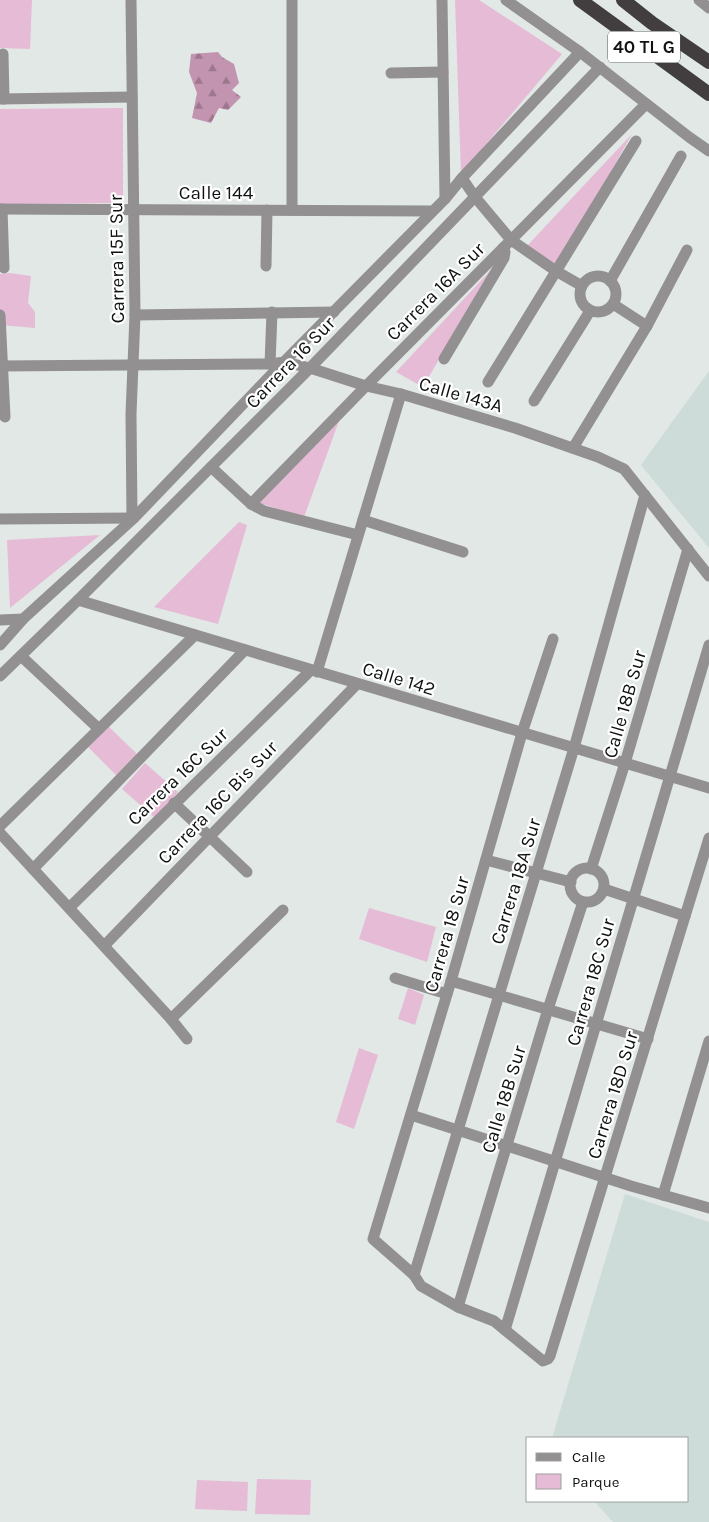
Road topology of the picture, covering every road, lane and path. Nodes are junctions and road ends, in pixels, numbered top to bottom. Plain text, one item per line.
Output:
1 (130, 0) edge
2 (292, 0) edge
3 (442, 0) edge
4 (506, 0) edge
5 (580, 0) edge
6 (623, 0) edge
7 (699, 0) edge
8 (709, 8) edge
9 (580, 52) junction
10 (3, 54) dead end
11 (709, 62) edge
12 (600, 67) junction
13 (443, 72) junction
14 (391, 73) dead end
15 (709, 94) edge
16 (132, 98) junction
17 (2, 99) edge
18 (646, 104) junction
19 (636, 141) dead end
20 (709, 151) edge
21 (681, 156) dead end
22 (462, 178) junction
23 (475, 197) junction
24 (445, 199) junction
25 (1, 209) edge
26 (133, 210) junction
27 (267, 210) junction
28 (292, 210) junction
29 (432, 211) junction
30 (507, 244) junction
31 (688, 250) dead end
32 (266, 266) dead end
33 (4, 268) dead end
34 (556, 271) junction
35 (610, 281) junction
36 (582, 286) junction
37 (612, 304) junction
38 (590, 311) junction
39 (272, 312) junction
40 (334, 312) junction
41 (0, 315) edge
42 (135, 315) junction
43 (647, 326) junction
44 (444, 359) dead end
45 (285, 362) junction
46 (270, 364) junction
47 (134, 365) junction
48 (2, 366) edge
49 (310, 368) junction
50 (488, 382) dead end
51 (366, 386) junction
52 (401, 394) junction
53 (534, 401) dead end
54 (5, 417) dead end
55 (573, 448) junction
56 (211, 467) junction
57 (645, 496) junction
58 (250, 504) junction
59 (133, 518) junction
60 (0, 519) edge
61 (363, 520) junction
62 (358, 535) junction
63 (688, 549) junction
64 (463, 552) dead end
65 (709, 576) edge
66 (78, 600) junction
67 (0, 620) edge
68 (23, 620) junction
69 (195, 635) junction
70 (553, 639) dead end
71 (0, 645) edge
72 (709, 645) edge
73 (245, 650) junction
74 (21, 656) junction
75 (314, 671) junction
76 (0, 676) edge
77 (357, 684) junction
78 (99, 729) junction
79 (522, 733) junction
80 (574, 748) junction
81 (625, 763) junction
82 (671, 777) junction
83 (709, 788) edge
84 (174, 803) junction
85 (0, 826) edge
86 (0, 834) edge
87 (209, 836) junction
88 (709, 838) edge
89 (486, 860) junction
90 (591, 868) junction
91 (33, 869) junction
92 (247, 872) dead end
93 (536, 873) junction
94 (571, 882) junction
95 (604, 889) junction
96 (633, 898) junction
97 (584, 902) junction
98 (69, 908) junction
99 (283, 910) dead end
100 (685, 916) junction
101 (104, 946) junction
102 (395, 978) dead end
103 (452, 981) junction
104 (447, 994) junction
105 (499, 995) junction
106 (548, 1009) junction
107 (172, 1019) junction
108 (597, 1024) junction
109 (187, 1039) dead end
110 (648, 1039) junction
111 (709, 1041) edge
112 (411, 1115) junction
113 (458, 1131) junction
114 (506, 1146) junction
115 (555, 1162) junction
116 (605, 1177) junction
117 (664, 1195) junction
118 (709, 1208) edge
119 (414, 1274) junction
120 (458, 1307) junction
121 (505, 1330) junction

1 - 16 street, Carrera 15F Sur
2 - 28 street
3 - 13 street
4 - 9 street
5 - 15 highway, 40 TL G
6 - 11 highway, 40 TL G
7 - 8 street
9 - 12 street
9 - 22 street, Carrera 16 Sur
10 - 17 street
12 - 18 street
12 - 23 street, Carrera 16 Sur
13 - 14 street
13 - 24 street
16 - 17 street
16 - 26 street, Carrera 15F Sur
18 - 20 street
18 - 30 street, Carrera 16A Sur
19 - 34 street
21 - 35 street
22 - 23 street
22 - 24 street, Carrera 16 Sur
23 - 30 street
23 - 49 street, Carrera 16 Sur
24 - 29 street, Carrera 16 Sur
25 - 26 street, Calle 144
25 - 33 street
26 - 27 street, Calle 144
26 - 42 street, Carrera 15F Sur
27 - 28 street, Calle 144
27 - 32 street
28 - 29 street, Calle 144
29 - 40 street, Carrera 16 Sur
30 - 34 street
30 - 44 street
30 - 51 street, Carrera 16A Sur
31 - 43 street
34 - 36 street
34 - 50 street
35 - 36 street
35 - 37 street
36 - 38 street
37 - 38 street
37 - 43 street
38 - 53 street
39 - 40 street
39 - 42 street
39 - 46 street
40 - 45 street, Carrera 16 Sur
41 - 48 street
42 - 47 street, Carrera 15F Sur
43 - 55 street
45 - 46 street
45 - 49 street, Calle 143A
45 - 59 street, Carrera 16 Sur
46 - 47 street
47 - 48 street
47 - 59 street, Carrera 15F Sur
48 - 54 street
49 - 51 street, Calle 143A
49 - 56 street, Carrera 16 Sur
51 - 52 street, Calle 143A
51 - 58 street, Carrera 16A Sur
52 - 55 street, Calle 143A
52 - 61 street, Carrera 16C Sur
55 - 57 street, Calle 143A
56 - 58 street
56 - 66 street, Carrera 16 Sur
57 - 63 street
57 - 80 street, Carrera 18A Sur
58 - 62 street
59 - 60 street
59 - 68 street, Carrera 16 Sur
61 - 62 street, Carrera 16C Sur
61 - 64 street
62 - 75 street, Carrera 16C Sur
63 - 65 street
63 - 81 street, Calle 18B Sur
66 - 69 street, Calle 142
66 - 74 street, Carrera 16 Sur
67 - 68 street
68 - 71 street, Carrera 16 Sur
69 - 73 street, Calle 142
69 - 78 street
70 - 79 street, Carrera 18 Sur
72 - 82 street, Carrera 18C Sur
73 - 75 street, Calle 142
73 - 91 street
74 - 76 street, Carrera 16 Sur
74 - 78 street
75 - 77 street, Calle 142
75 - 84 street, Carrera 16C Sur
77 - 79 street, Calle 142
77 - 87 street, Carrera 16C Bis Sur
78 - 85 street
79 - 80 street, Calle 142
79 - 89 street, Carrera 18 Sur
80 - 81 street, Calle 142
80 - 93 street, Carrera 18A Sur
81 - 82 street, Calle 142
81 - 90 street, Calle 18B Sur
82 - 83 street, Calle 142
82 - 96 street, Carrera 18C Sur
84 - 87 street
84 - 98 street, Carrera 16C Sur
86 - 91 street
87 - 92 street
87 - 101 street, Carrera 16C Bis Sur
88 - 100 street, Carrera 18D Sur
89 - 93 street
89 - 103 street, Carrera 18 Sur
90 - 94 street
90 - 95 street
91 - 98 street
93 - 94 street
93 - 105 street, Carrera 18A Sur
94 - 97 street
95 - 96 street
95 - 97 street
96 - 100 street
96 - 108 street, Carrera 18C Sur
97 - 106 street, Calle 18B Sur
98 - 101 street
99 - 107 street
100 - 110 street, Carrera 18D Sur
101 - 107 street
102 - 104 street
103 - 104 street, Carrera 18 Sur
103 - 105 street
104 - 112 street, Carrera 18 Sur
105 - 106 street
105 - 113 street, Carrera 18A Sur
106 - 108 street
106 - 114 street, Calle 18B Sur
107 - 109 street
108 - 110 street
108 - 115 street, Carrera 18C Sur
110 - 116 street, Carrera 18D Sur
111 - 117 street
112 - 113 street
112 - 119 street, Carrera 18 Sur
113 - 114 street
113 - 119 street, Carrera 18A Sur
114 - 115 street
114 - 120 street, Calle 18B Sur
115 - 116 street
115 - 121 street, Carrera 18C Sur
116 - 117 street
116 - 121 street, Carrera 18D Sur
117 - 118 street
119 - 120 street
120 - 121 street

